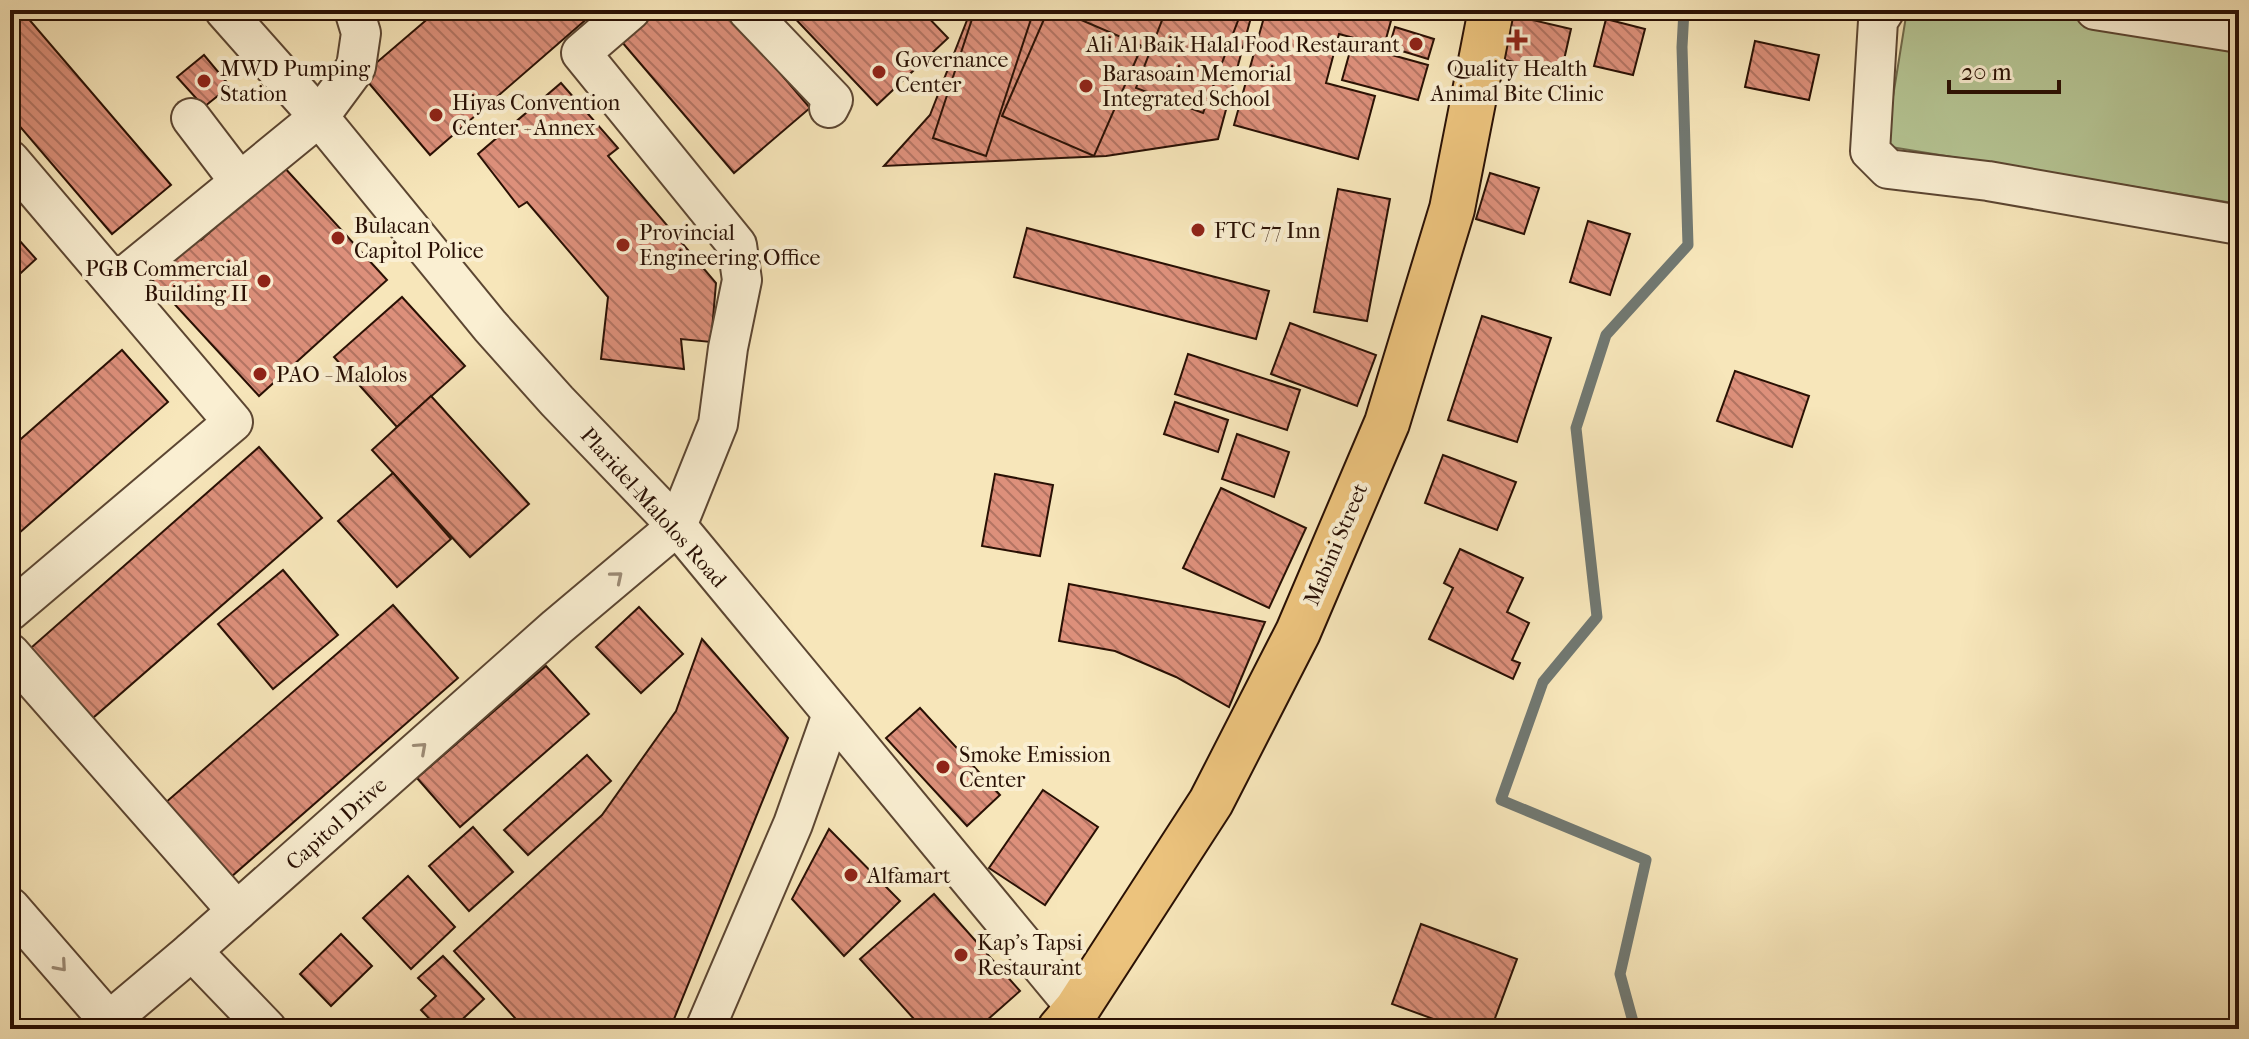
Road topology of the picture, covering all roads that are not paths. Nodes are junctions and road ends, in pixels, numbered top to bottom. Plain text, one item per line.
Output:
1 (224, 10) edge
2 (354, 10) edge
3 (631, 10) edge
4 (747, 10) edge
5 (1491, 10) edge
6 (1885, 10) edge
7 (2095, 10) edge
8 (2239, 33) edge
9 (829, 108) dead end
10 (319, 117) junction
11 (191, 118) dead end
12 (10, 160) edge
13 (239, 181) junction
14 (2239, 225) edge
15 (116, 283) junction
16 (677, 526) junction
17 (10, 611) edge
18 (10, 653) edge
19 (832, 714) junction
20 (10, 907) edge
21 (237, 911) junction
22 (192, 951) junction
23 (1068, 1019) edge
24 (104, 1025) edge
25 (267, 1029) edge
26 (705, 1029) edge

1 - 10 street, Plaridel-Malolos Road
2 - 10 street
3 - 16 street
4 - 9 street
5 - 23 main road, Mabini Street
6 - 14 street
7 - 8 street
10 - 13 street
10 - 16 street, Plaridel-Malolos Road
11 - 13 street
12 - 15 street
13 - 15 street
15 - 17 street
16 - 19 street, Plaridel-Malolos Road
21 -> 16 street, Capitol Drive
18 - 21 street
19 - 23 street, Plaridel-Malolos Road
19 - 26 street
20 -> 24 street, Capitol Drive
21 - 22 street, Capitol Drive
22 - 24 street, Capitol Drive
22 - 25 street

